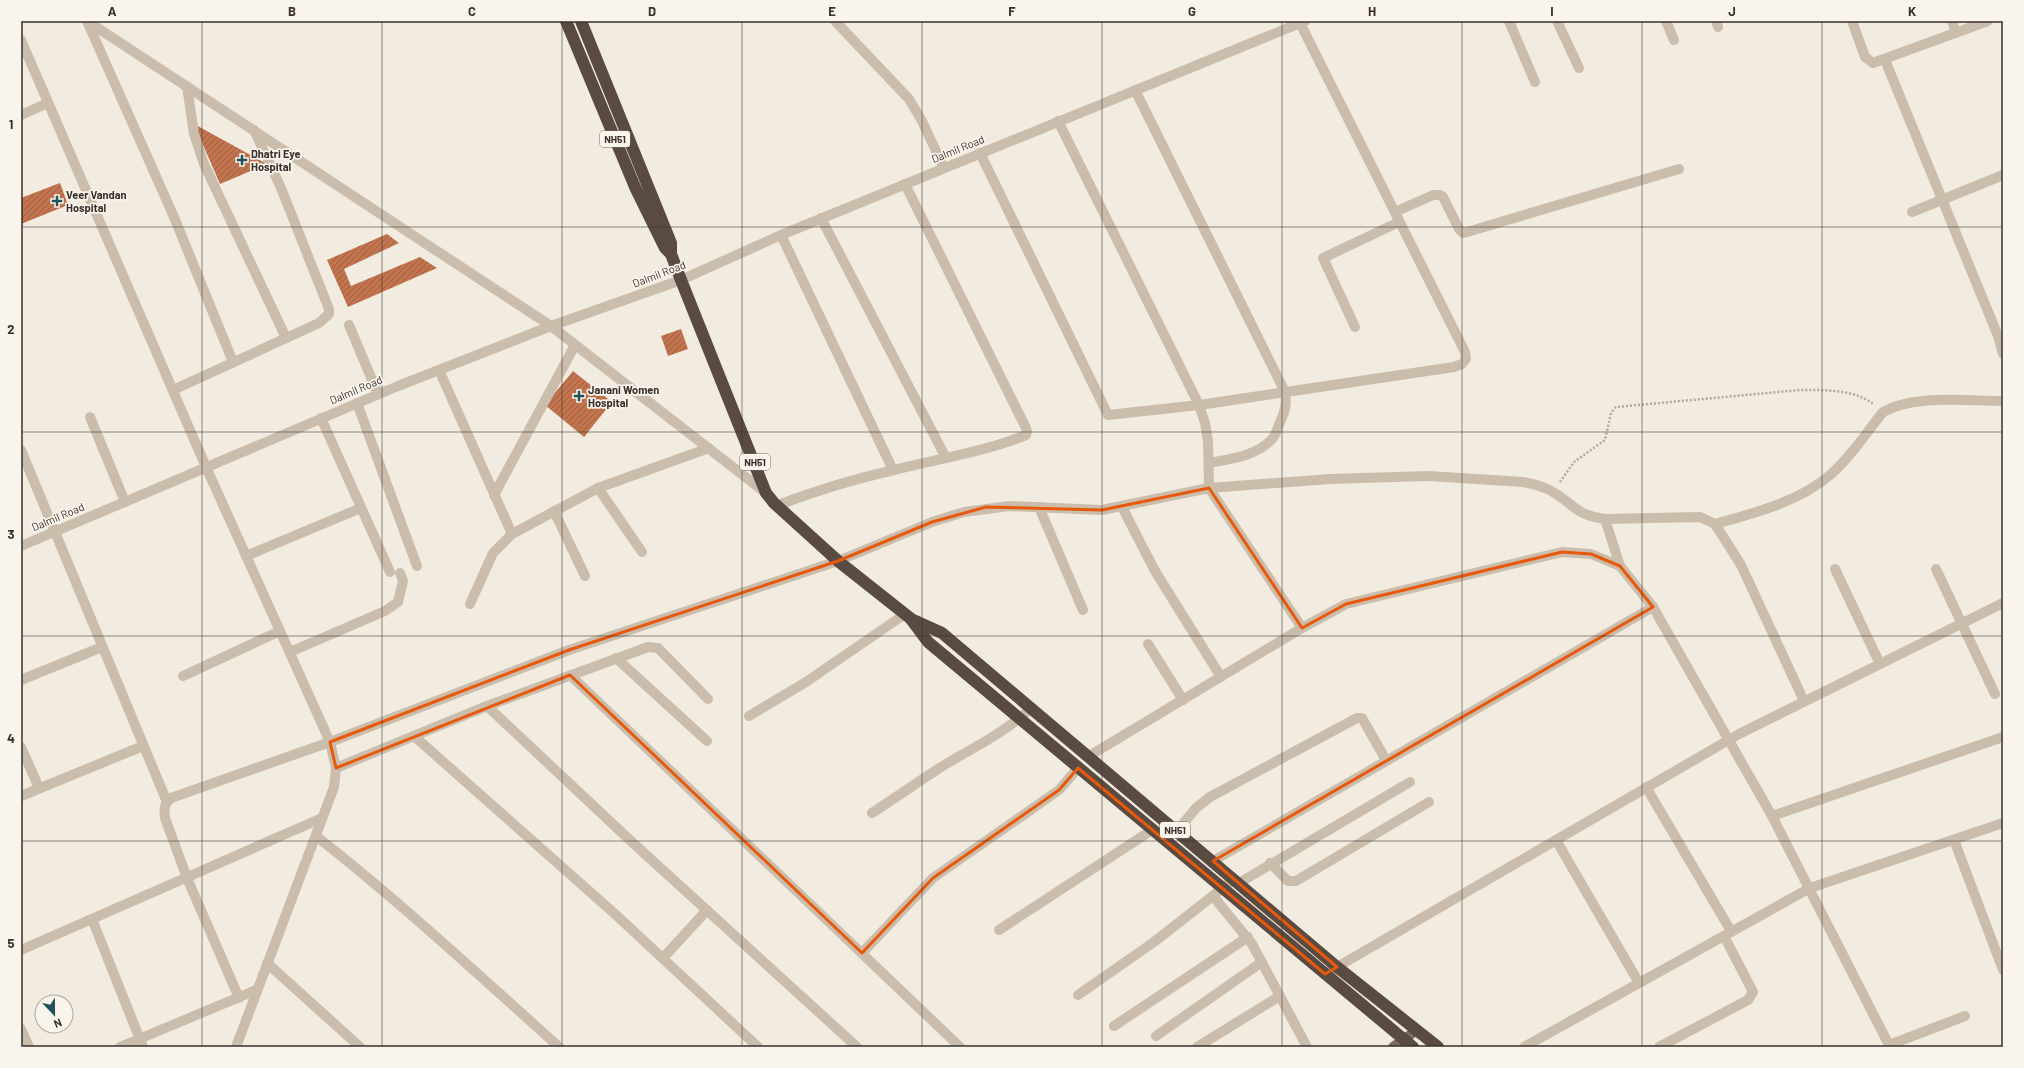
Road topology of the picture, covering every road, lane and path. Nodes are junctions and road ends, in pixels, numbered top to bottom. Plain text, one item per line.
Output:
1 (87, 21) edge
2 (566, 21) edge
3 (581, 21) edge
4 (835, 21) edge
5 (1509, 21) edge
6 (1557, 21) edge
7 (1666, 21) edge
8 (1852, 21) edge
9 (1952, 21) edge
10 (1988, 21) edge
11 (1301, 22) edge
12 (1956, 33) junction
13 (21, 40) edge
14 (1674, 40) dead end
15 (1885, 60) junction
16 (1579, 68) dead end
17 (1535, 82) dead end
18 (607, 85) junction
19 (187, 86) junction
20 (594, 89) junction
21 (1135, 90) junction
22 (48, 103) junction
23 (21, 115) edge
24 (1058, 122) junction
25 (254, 130) junction
26 (980, 153) junction
27 (944, 168) junction
28 (1679, 169) dead end
29 (2003, 175) edge
30 (905, 184) junction
31 (640, 185) junction
32 (1943, 200) junction
33 (1912, 212) dead end
34 (1397, 217) junction
35 (821, 218) junction
36 (781, 235) junction
37 (681, 280) junction
38 (350, 325) dead end
39 (551, 326) junction
40 (1354, 326) dead end
41 (286, 338) junction
42 (575, 345) junction
43 (2003, 354) edge
44 (233, 362) junction
45 (439, 370) junction
46 (173, 390) junction
47 (1285, 392) junction
48 (378, 394) junction
49 (2003, 401) edge
50 (357, 403) junction
51 (1199, 405) junction
52 (1883, 412) junction
53 (90, 417) dead end
54 (321, 418) junction
55 (709, 448) junction
56 (21, 450) edge
57 (946, 458) junction
58 (1210, 463) junction
59 (206, 467) junction
60 (893, 470) junction
61 (598, 488) junction
62 (1209, 488) junction
63 (766, 493) junction
64 (1555, 493) junction
65 (494, 495) junction
66 (125, 502) junction
67 (778, 506) junction
68 (1039, 507) junction
69 (1122, 507) junction
70 (361, 508) junction
71 (554, 511) junction
72 (1605, 519) junction
73 (1715, 524) junction
74 (54, 532) junction
75 (512, 534) junction
76 (21, 546) edge
77 (642, 552) dead end
78 (246, 556) junction
79 (838, 561) junction
80 (417, 566) dead end
81 (1620, 566) junction
82 (1835, 569) dead end
83 (1936, 569) dead end
84 (585, 576) dead end
85 (2003, 603) edge
86 (470, 604) dead end
87 (1653, 608) junction
88 (1083, 610) dead end
89 (907, 616) junction
90 (1961, 624) junction
91 (1302, 628) junction
92 (280, 631) junction
93 (1148, 644) dead end
94 (102, 647) junction
95 (290, 652) junction
96 (616, 658) junction
97 (1880, 664) junction
98 (570, 675) junction
99 (183, 676) dead end
100 (1221, 677) junction
101 (21, 680) edge
102 (1995, 694) dead end
103 (708, 699) dead end
104 (1183, 700) junction
105 (1804, 702) junction
106 (487, 706) junction
107 (1031, 708) junction
108 (749, 716) dead end
109 (1019, 719) junction
110 (414, 736) junction
111 (2003, 737) edge
112 (1729, 740) junction
113 (707, 741) dead end
114 (330, 742) junction
115 (143, 746) junction
116 (21, 747) edge
117 (1089, 756) junction
118 (1386, 760) junction
119 (336, 768) junction
120 (1078, 768) junction
121 (1410, 782) dead end
122 (1646, 787) junction
123 (39, 788) junction
124 (21, 796) edge
125 (166, 802) junction
126 (1429, 802) dead end
127 (872, 813) dead end
128 (1772, 816) junction
129 (322, 818) junction
130 (2003, 823) edge
131 (1152, 830) junction
132 (1177, 831) junction
133 (316, 836) junction
134 (1556, 840) junction
135 (1954, 840) junction
136 (1213, 861) junction
137 (1270, 863) junction
138 (187, 878) junction
139 (1237, 881) junction
140 (1224, 887) junction
141 (1810, 888) junction
142 (1213, 896) junction
143 (707, 910) junction
144 (92, 919) junction
145 (999, 930) dead end
146 (1728, 933) junction
147 (1248, 938) junction
148 (21, 950) edge
149 (862, 953) junction
150 (663, 958) junction
151 (1262, 962) junction
152 (267, 963) junction
153 (1337, 967) junction
154 (2003, 970) edge
155 (1325, 974) junction
156 (1639, 983) junction
157 (256, 990) junction
158 (1078, 994) dead end
159 (1280, 996) junction
160 (239, 998) junction
161 (1965, 1016) dead end
162 (1114, 1026) dead end
163 (21, 1029) edge
164 (1417, 1030) junction
165 (1156, 1036) dead end
166 (142, 1043) edge
167 (1409, 1043) edge
168 (1664, 1046) edge
169 (1890, 1046) edge
170 (29, 1047) edge
171 (120, 1047) edge
172 (236, 1047) edge
173 (360, 1047) edge
174 (559, 1047) edge
175 (758, 1047) edge
176 (857, 1047) edge
177 (960, 1047) edge
178 (1197, 1047) edge
179 (1307, 1047) edge
180 (1393, 1047) edge
181 (1438, 1047) edge
182 (1524, 1047) edge

1 - 19 street
1 - 44 street
2 - 20 highway, NH51
3 - 18 highway, NH51
4 - 27 street
5 - 17 street
6 - 16 street
7 - 14 street
8 - 15 street
9 - 12 street
10 - 12 street
11 - 21 street, Dalmil Road
11 - 34 street
12 - 15 street
13 - 22 street
15 - 32 street
18 - 20 highway
18 - 31 highway, NH51
19 - 25 street
19 - 41 street
20 - 31 highway, NH51
21 - 24 street, Dalmil Road
21 - 47 street
22 - 23 street
22 - 46 street
24 - 26 street, Dalmil Road
24 - 51 street
25 - 39 street
25 - 41 street
26 - 27 street, Dalmil Road
26 - 51 street
27 - 30 street, Dalmil Road
28 - 34 street
29 - 32 street
30 - 35 street, Dalmil Road
30 - 57 street
31 - 37 highway, NH51
32 - 33 street
32 - 43 street
34 - 40 street
34 - 47 street
35 - 36 street, Dalmil Road
35 - 57 street
36 - 37 street, Dalmil Road
36 - 60 street
37 - 39 street, Dalmil Road
37 - 63 highway, NH51
38 - 48 street
39 - 42 street
39 - 45 street, Dalmil Road
41 - 44 street
42 - 55 street
42 - 65 street
44 - 46 street
45 - 48 street, Dalmil Road
45 - 65 street
46 - 59 street
47 - 51 street
47 - 58 street
48 - 50 street, Dalmil Road
49 - 52 street
50 - 54 street, Dalmil Road
50 - 80 street
51 - 58 street
52 - 64 path
52 - 73 street
53 - 66 street
54 - 59 street, Dalmil Road
54 - 70 street
55 - 61 street
55 - 63 street
56 - 74 street
57 - 60 street
58 - 62 street
59 - 66 street, Dalmil Road
59 - 78 street
60 - 67 street
61 - 71 street
61 - 77 street
62 - 64 street
62 - 69 street
62 - 91 street
63 - 67 highway, NH51
64 - 72 street
65 - 75 street
66 - 74 street, Dalmil Road
67 - 79 highway, NH51
68 - 69 street
68 - 79 street
68 - 88 street
69 - 100 street
70 - 78 street
70 - 95 street
71 - 75 street
71 - 84 street
72 - 73 street
72 - 81 street
73 - 105 street
74 - 76 street, Dalmil Road
74 - 94 street
75 - 86 street
78 - 92 street
79 - 89 highway, NH51
79 - 114 street
81 - 87 street
81 - 91 street
82 - 97 street
83 - 90 street
85 - 90 street
87 - 112 street
87 - 118 street
89 - 107 highway, NH51
89 - 108 street
89 - 109 highway, NH51
90 - 97 street
90 - 102 street
91 - 100 street
92 - 95 street
92 - 99 street
93 - 104 street
94 - 101 street
94 - 115 street
95 - 114 street
96 - 98 street
96 - 103 street
96 - 113 street
97 - 105 street
98 - 106 street
98 - 149 street
100 - 104 street
104 - 117 street
105 - 112 street
106 - 110 street
106 - 143 street
107 - 109 street
107 - 117 highway, NH51
109 - 120 highway, NH51
109 - 127 street
110 - 119 street
110 - 150 street
111 - 128 street
112 - 122 street
112 - 128 street
114 - 119 street
114 - 125 street
115 - 123 street
115 - 125 street
116 - 123 street
117 - 132 highway, NH51
118 - 132 street
118 - 136 street
119 - 129 street
120 - 131 highway, NH51
120 - 149 street
121 - 137 street
122 - 134 street
122 - 146 street
123 - 124 street
125 - 138 street
126 - 137 street
128 - 141 street
129 - 133 street
129 - 138 street
130 - 135 street
131 - 140 highway, NH51
131 - 145 street
132 - 136 highway, NH51
133 - 152 street
133 - 174 street
134 - 153 street
134 - 156 street
135 - 141 street
135 - 154 street
136 - 139 highway, NH51
137 - 139 street
138 - 144 street
138 - 160 street
139 - 140 street
139 - 153 highway, NH51
140 - 142 street
140 - 155 highway, NH51
141 - 146 street
141 - 169 street
142 - 147 street
142 - 158 street
143 - 150 street
143 - 176 street
144 - 148 street
144 - 166 street
146 - 156 street
146 - 168 street
147 - 151 street
147 - 162 street
149 - 177 street
150 - 175 street
151 - 159 street
151 - 165 street
152 - 157 street
152 - 173 street
153 - 155 street
153 - 164 highway, NH51
155 - 167 highway, NH51
156 - 182 street
157 - 160 street
157 - 172 street
159 - 178 street
159 - 179 street
160 - 166 street
161 - 169 street
163 - 170 street
164 - 167 main road
164 - 181 highway, NH51
166 - 171 street
167 - 180 main road

